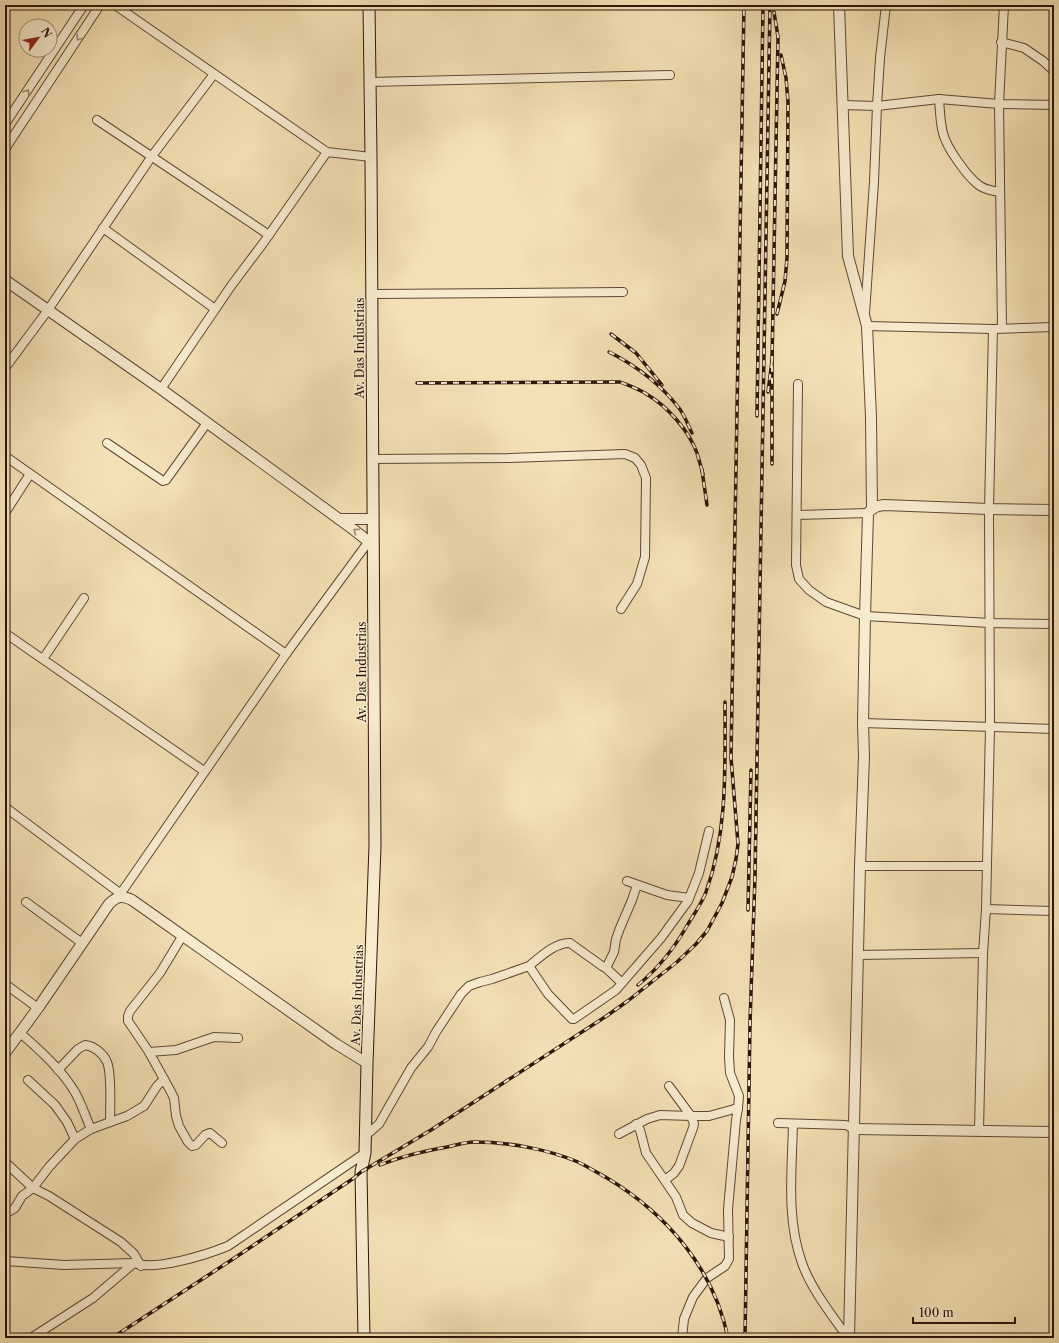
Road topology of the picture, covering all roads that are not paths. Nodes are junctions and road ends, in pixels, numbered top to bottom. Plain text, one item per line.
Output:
1 (84, 5) edge
2 (100, 5) edge
3 (115, 5) edge
4 (369, 5) edge
5 (839, 5) edge
6 (886, 5) edge
7 (1004, 5) edge
8 (1002, 42) junction
9 (1054, 70) edge
10 (214, 74) junction
11 (670, 75) dead end
12 (369, 82) junction
13 (939, 100) junction
14 (999, 104) junction
15 (842, 105) junction
16 (1054, 105) edge
17 (877, 106) junction
18 (97, 120) dead end
19 (5, 124) edge
20 (8, 136) edge
21 (5, 149) edge
22 (327, 152) junction
23 (152, 156) junction
24 (371, 158) junction
25 (1000, 192) junction
26 (103, 228) junction
27 (269, 235) junction
28 (5, 280) edge
29 (623, 292) dead end
30 (372, 294) junction
31 (215, 309) junction
32 (48, 310) junction
33 (866, 322) junction
34 (1054, 327) edge
35 (1002, 328) junction
36 (993, 329) junction
37 (6, 363) edge
38 (798, 384) dead end
39 (160, 389) junction
40 (207, 423) junction
41 (107, 443) dead end
42 (5, 456) edge
43 (372, 459) junction
44 (30, 474) junction
45 (989, 510) junction
46 (1054, 510) edge
47 (870, 511) junction
48 (5, 513) edge
49 (797, 515) junction
50 (339, 519) junction
51 (373, 519) junction
52 (371, 543) junction
53 (84, 598) dead end
54 (621, 610) dead end
55 (865, 616) junction
56 (990, 623) junction
57 (1054, 624) edge
58 (5, 633) edge
59 (286, 654) junction
60 (42, 659) junction
61 (863, 723) junction
62 (990, 728) junction
63 (1054, 730) edge
64 (204, 771) junction
65 (5, 808) edge
66 (710, 831) dead end
67 (860, 866) junction
68 (986, 866) junction
69 (627, 882) dead end
70 (637, 885) junction
71 (120, 895) junction
72 (689, 898) junction
73 (26, 902) dead end
74 (986, 909) junction
75 (1054, 911) edge
76 (183, 935) junction
77 (82, 943) junction
78 (983, 953) junction
79 (858, 955) junction
80 (529, 966) junction
81 (606, 968) junction
82 (622, 983) junction
83 (5, 984) edge
84 (724, 998) dead end
85 (38, 1008) junction
86 (20, 1033) junction
87 (238, 1038) dead end
88 (149, 1052) junction
89 (5, 1053) edge
90 (367, 1064) junction
91 (58, 1070) junction
92 (164, 1079) junction
93 (28, 1080) dead end
94 (669, 1086) dead end
95 (738, 1108) junction
96 (691, 1116) junction
97 (110, 1122) junction
98 (636, 1124) junction
99 (778, 1124) dead end
100 (793, 1124) junction
101 (91, 1129) junction
102 (854, 1129) junction
103 (979, 1130) junction
104 (1054, 1132) edge
105 (619, 1134) dead end
106 (365, 1136) junction
107 (75, 1139) junction
108 (222, 1143) dead end
109 (366, 1153) junction
110 (5, 1162) edge
111 (665, 1180) junction
112 (32, 1188) junction
113 (5, 1214) edge
114 (729, 1237) junction
115 (5, 1261) edge
116 (137, 1264) junction
117 (31, 1338) edge
118 (364, 1338) edge
119 (682, 1338) edge
120 (849, 1338) edge

19 -> 1 street
2 -> 20 street
3 - 10 street
4 - 12 main road, Av. Das Industrias
5 - 15 street
6 - 17 street
7 - 8 street
8 - 9 street
8 - 14 street
10 - 22 street
10 - 23 street
11 - 12 street
12 - 24 main road, Av. Das Industrias
13 - 14 street
13 - 17 street
13 - 25 street
14 - 16 street
14 - 25 street
15 - 17 street
15 - 33 street
17 - 33 street
18 - 23 street
20 - 21 street
22 - 24 street
22 - 27 street
23 - 26 street
23 - 27 street
24 - 30 main road, Av. Das Industrias
25 - 35 street
26 - 31 street
26 - 32 street
27 - 31 street
28 - 32 street
29 - 30 street
30 - 43 main road, Av. Das Industrias
31 - 39 street
32 - 37 street
32 - 39 street
33 - 36 street
33 - 47 street
34 - 35 street
35 - 36 street
36 - 45 street
38 - 49 street
39 - 40 street
40 - 41 street
40 - 50 street
42 - 44 street
43 - 51 main road, Av. Das Industrias
43 - 54 street
44 - 48 street
44 - 59 street
45 - 46 street
45 - 47 street
45 - 56 street
47 - 49 street
47 - 55 street
49 - 55 street
50 - 51 street
52 -> 50 street
51 - 52 main road, Av. Das Industrias
52 - 59 street
52 - 90 main road, Av. Das Industrias
53 - 60 street
55 - 56 street
55 - 61 street
56 - 57 street
56 - 62 street
58 - 60 street
59 - 64 street
60 - 64 street
61 - 62 street
61 - 67 street
62 - 63 street
62 - 68 street
64 - 71 street
65 - 71 street
66 - 72 street
67 - 68 street
67 - 79 street
68 - 74 street
69 - 70 street
70 - 72 street
70 - 81 street
71 - 76 street
71 - 77 street
72 - 82 street
73 - 77 street
74 - 75 street
74 - 78 street
76 - 88 street
76 - 90 street
77 - 85 street
78 - 79 street
78 - 103 street
79 - 102 street
80 - 81 street
80 - 82 street
80 - 106 street
81 - 82 street
83 - 85 street
84 - 95 street
85 - 86 street
86 - 89 street
86 - 91 street
87 - 88 street
88 - 92 street
90 - 106 main road, Av. Das Industrias
91 - 97 street
91 - 101 street
92 - 97 street
92 - 108 street
93 - 107 street
94 - 96 street
95 - 96 street
95 - 114 street
96 - 98 street
96 - 111 street
97 - 101 street
98 - 105 street
98 - 111 street
99 - 100 street
100 - 102 street
100 - 120 street
101 - 107 street
102 - 103 street
102 - 120 street
103 - 104 street
106 - 109 main road, Av. Das Industrias
107 - 112 street
109 - 116 street
109 - 118 main road, Av. Das Industrias
110 - 112 street
111 - 114 street
112 - 113 street
112 - 116 street
114 - 119 street
115 - 116 street
116 - 117 street

